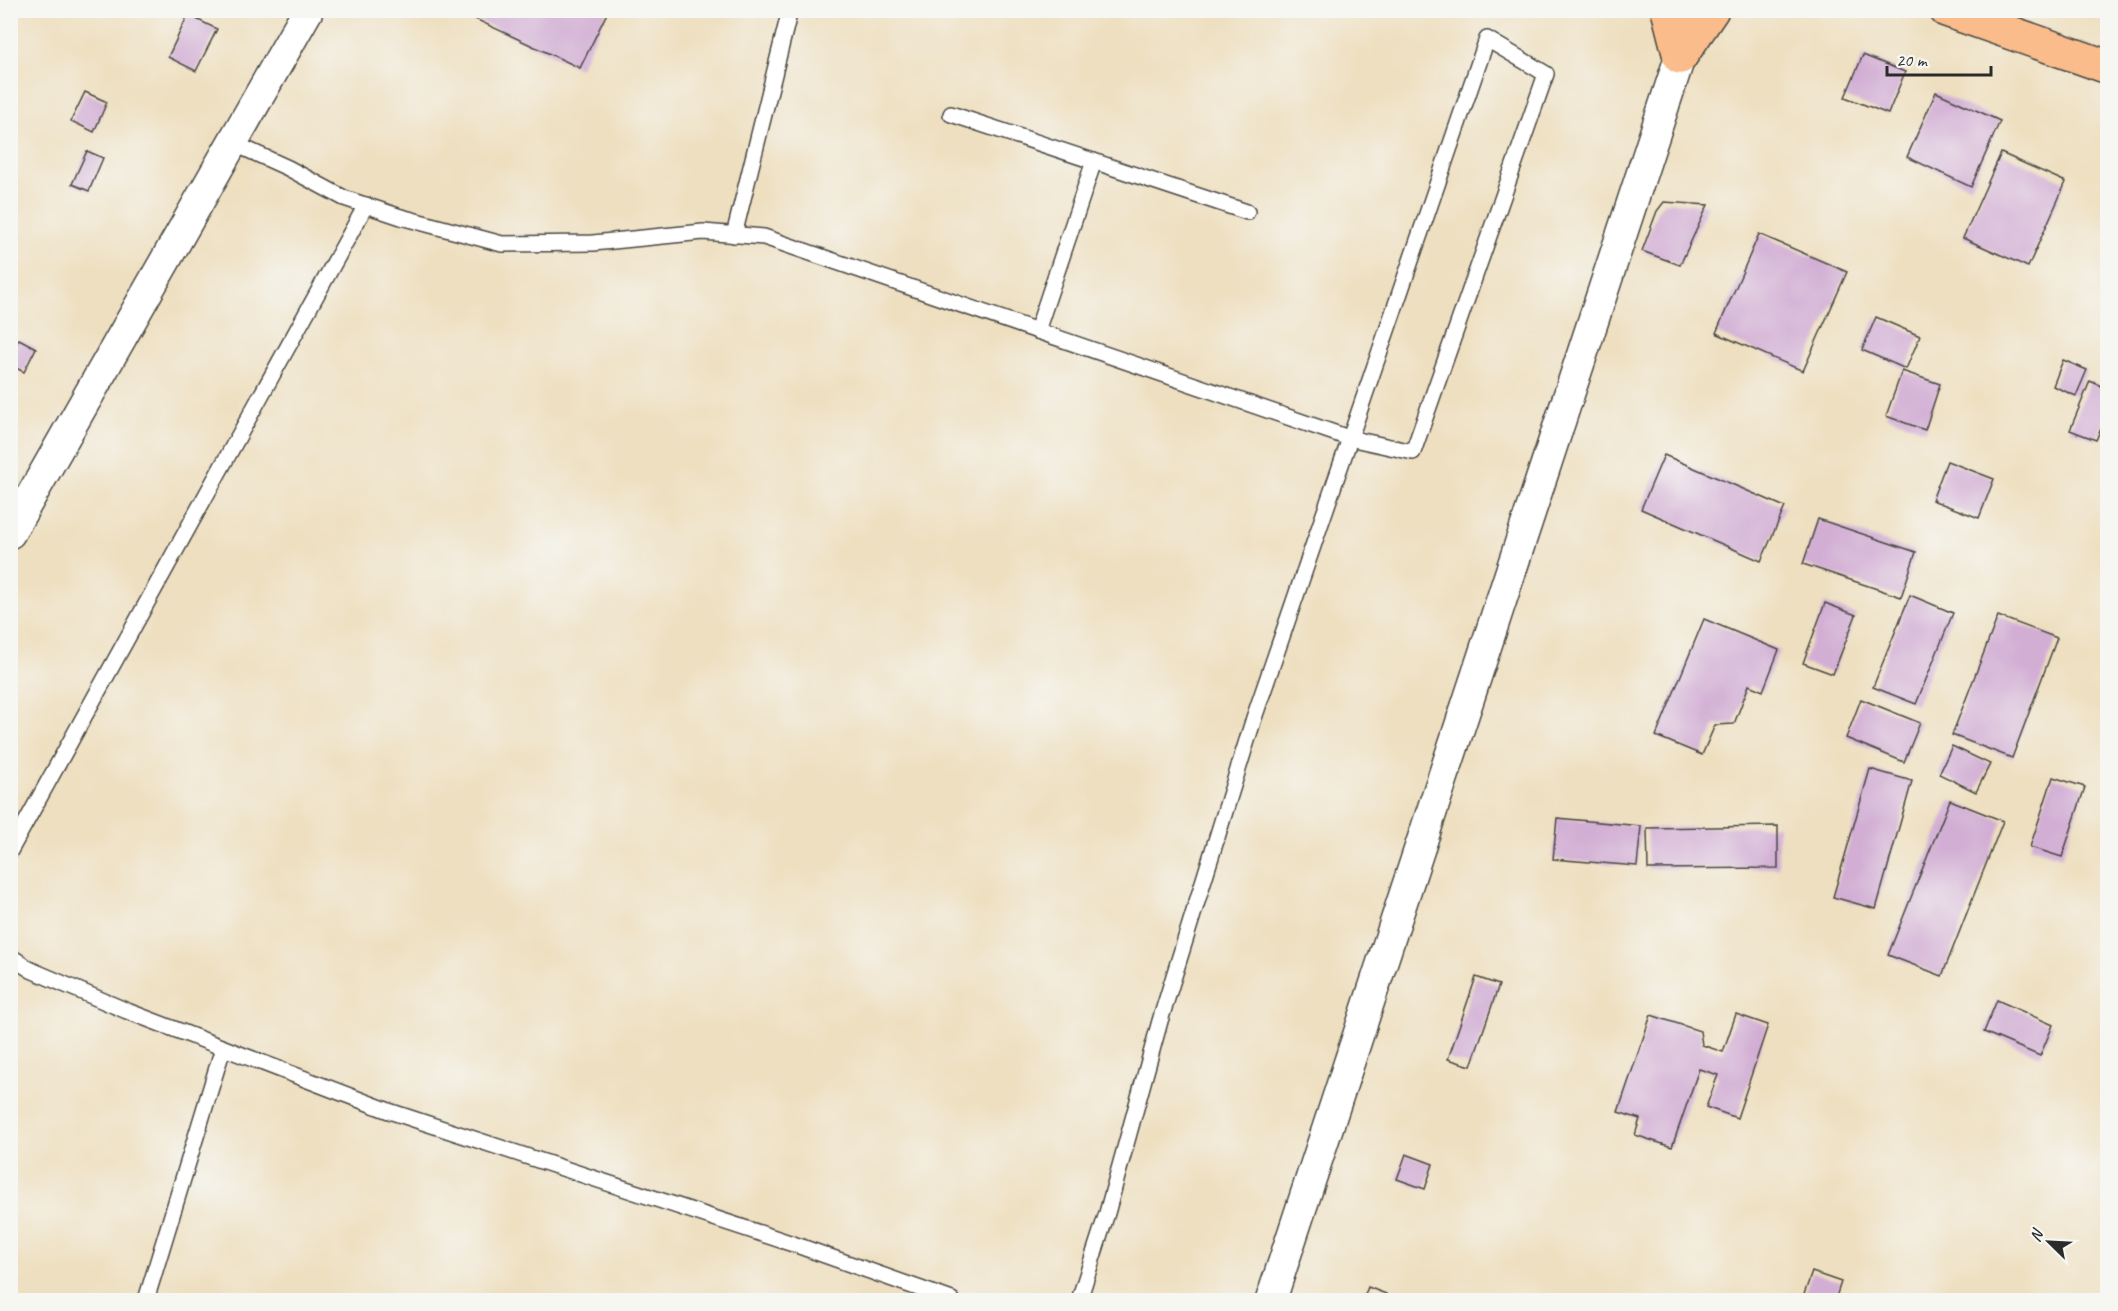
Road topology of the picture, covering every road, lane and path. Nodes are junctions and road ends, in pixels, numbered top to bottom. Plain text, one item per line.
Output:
1 (308, 10) edge
2 (790, 10) edge
3 (1668, 10) edge
4 (1711, 10) edge
5 (1953, 12) edge
6 (1680, 57) junction
7 (2108, 67) edge
8 (951, 114) dead end
9 (233, 142) junction
10 (1094, 161) junction
11 (366, 205) junction
12 (1247, 212) dead end
13 (734, 235) junction
14 (1037, 331) junction
15 (1349, 438) junction
16 (10, 533) edge
17 (10, 851) edge
18 (10, 956) edge
19 (223, 1048) junction
20 (146, 1300) edge
21 (952, 1300) edge
22 (1079, 1300) edge
23 (1271, 1300) edge

1 - 9 street
2 - 13 lane
3 - 6 main road
4 - 6 main road
5 - 7 main road
6 - 23 street
8 - 10 lane
9 - 11 lane
9 - 16 street
10 - 12 lane
10 - 14 lane
11 - 13 lane
11 - 17 lane
13 - 14 lane
14 - 15 lane
15 - 15 lane
15 - 22 lane
18 - 19 lane
19 - 20 lane
19 - 21 lane

